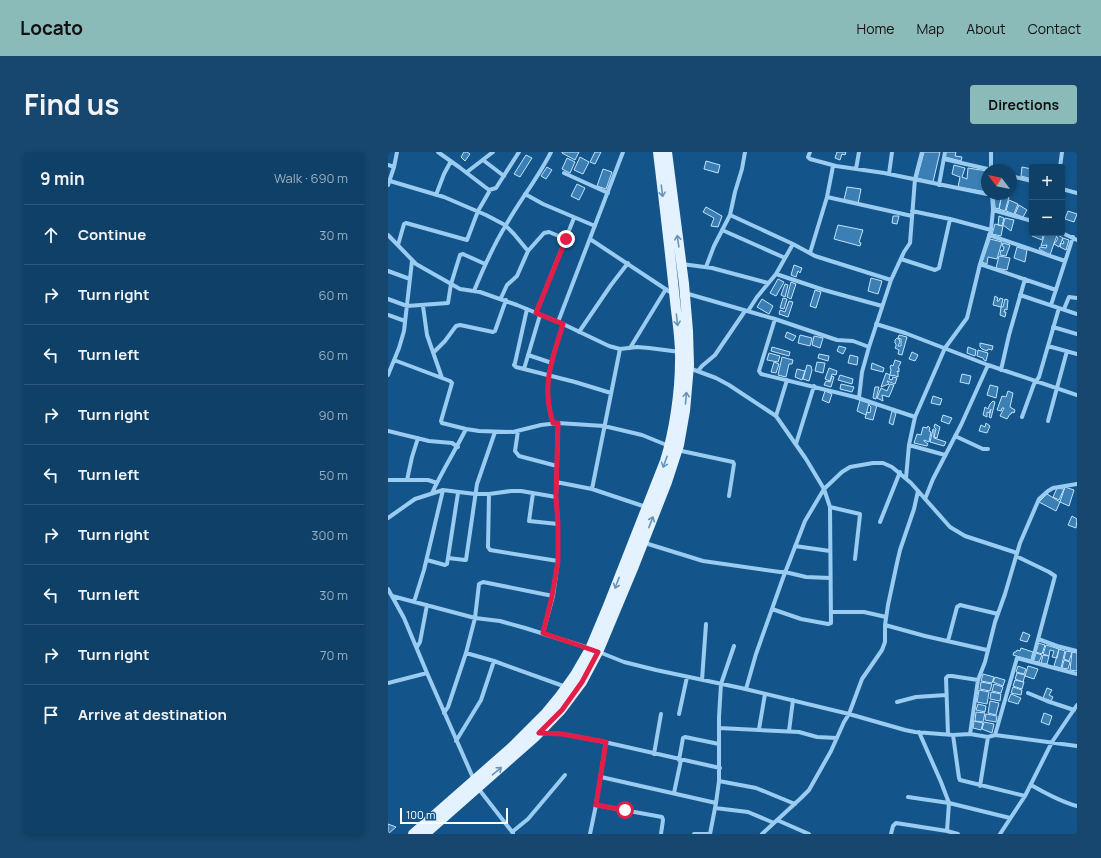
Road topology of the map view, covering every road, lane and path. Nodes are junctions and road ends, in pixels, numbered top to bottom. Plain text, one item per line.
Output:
1 (397, 152) edge
2 (438, 152) edge
3 (493, 152) edge
4 (519, 152) edge
5 (551, 152) edge
6 (623, 152) edge
7 (658, 152) edge
8 (668, 152) edge
9 (746, 152) edge
10 (810, 152) edge
11 (859, 152) edge
12 (892, 152) edge
13 (922, 152) edge
14 (945, 152) edge
15 (991, 152) edge
16 (1062, 152) edge
17 (944, 159) junction
18 (483, 160) junction
19 (451, 161) junction
20 (991, 164) edge
21 (1060, 164) edge
22 (388, 165) edge
23 (833, 166) junction
24 (394, 167) junction
25 (981, 168) edge
26 (856, 169) junction
27 (467, 172) junction
28 (564, 173) dead end
29 (889, 174) junction
30 (504, 176) junction
31 (1017, 177) edge
32 (916, 179) junction
33 (1029, 180) edge
34 (389, 183) edge
35 (939, 185) junction
36 (489, 190) junction
37 (1065, 190) edge
38 (981, 192) edge
39 (608, 193) junction
40 (1077, 193) edge
41 (525, 194) junction
42 (436, 195) junction
43 (827, 197) junction
44 (991, 200) edge
45 (992, 210) junction
46 (478, 211) junction
47 (912, 214) junction
48 (730, 216) junction
49 (574, 218) junction
50 (950, 219) junction
51 (1029, 220) edge
52 (505, 226) junction
53 (595, 226) junction
54 (722, 230) junction
55 (990, 230) junction
56 (1065, 233) edge
57 (388, 235) edge
58 (989, 235) junction
59 (590, 238) junction
60 (1075, 238) edge
61 (566, 239) junction
62 (793, 244) junction
63 (398, 245) junction
64 (528, 251) junction
65 (810, 253) junction
66 (785, 258) junction
67 (901, 259) junction
68 (412, 261) junction
69 (1065, 261) junction
70 (628, 263) junction
71 (485, 264) junction
72 (681, 264) junction
73 (980, 264) junction
74 (706, 267) junction
75 (388, 271) edge
76 (776, 274) junction
77 (410, 279) junction
78 (1025, 279) junction
79 (891, 280) junction
80 (768, 283) junction
81 (451, 284) junction
82 (1056, 290) junction
83 (474, 291) junction
84 (675, 292) junction
85 (1020, 295) junction
86 (501, 298) junction
87 (1077, 298) edge
88 (388, 299) edge
89 (506, 300) junction
90 (1051, 305) junction
91 (407, 306) junction
92 (423, 306) junction
93 (882, 306) junction
94 (1059, 308) junction
95 (528, 309) junction
96 (1064, 309) junction
97 (747, 311) junction
98 (538, 314) junction
99 (1077, 314) edge
100 (388, 315) edge
101 (775, 319) junction
102 (405, 321) junction
103 (558, 322) junction
104 (563, 324) junction
105 (876, 324) junction
106 (1053, 327) junction
107 (579, 332) junction
108 (1077, 334) edge
109 (1048, 346) junction
110 (869, 347) junction
111 (630, 348) junction
112 (945, 348) junction
113 (620, 349) junction
114 (1067, 351) junction
115 (434, 352) junction
116 (680, 352) junction
117 (1077, 354) edge
118 (528, 355) junction
119 (394, 360) junction
120 (552, 362) junction
121 (988, 365) junction
122 (524, 369) junction
123 (693, 370) junction
124 (1001, 370) junction
125 (388, 375) edge
126 (548, 375) junction
127 (442, 378) junction
128 (787, 380) junction
129 (1036, 382) junction
130 (814, 386) junction
131 (1057, 389) junction
132 (611, 393) junction
133 (1077, 395) edge
134 (859, 398) junction
135 (776, 416) junction
136 (915, 417) junction
137 (1022, 417) dead end
138 (1048, 421) dead end
139 (555, 423) junction
140 (604, 426) junction
141 (466, 429) junction
142 (388, 430) edge
143 (495, 432) junction
144 (518, 432) junction
145 (955, 436) junction
146 (418, 438) junction
147 (796, 444) junction
148 (909, 445) junction
149 (458, 447) junction
150 (674, 448) junction
151 (988, 449) dead end
152 (945, 455) junction
153 (556, 466) junction
154 (900, 472) junction
155 (906, 478) junction
156 (388, 480) edge
157 (407, 480) junction
158 (556, 482) junction
159 (437, 483) junction
160 (1077, 484) edge
161 (592, 489) junction
162 (824, 489) junction
163 (442, 490) junction
164 (918, 491) junction
165 (432, 493) junction
166 (458, 493) junction
167 (533, 493) junction
168 (475, 494) junction
169 (489, 494) junction
170 (729, 496) dead end
171 (556, 497) junction
172 (925, 499) junction
173 (647, 507) junction
174 (830, 507) junction
175 (388, 513) edge
176 (394, 513) junction
177 (388, 518) edge
178 (880, 522) dead end
179 (558, 524) junction
180 (643, 542) junction
181 (796, 546) junction
182 (830, 551) junction
183 (1017, 555) junction
184 (448, 558) junction
185 (855, 559) dead end
186 (427, 560) junction
187 (558, 561) junction
188 (785, 572) junction
189 (830, 578) junction
190 (388, 590) edge
191 (392, 596) junction
192 (552, 596) junction
193 (414, 602) junction
194 (427, 605) junction
195 (772, 609) junction
196 (831, 612) junction
197 (998, 614) junction
198 (886, 617) junction
199 (474, 618) junction
200 (706, 624) dead end
201 (885, 625) junction
202 (543, 633) junction
203 (1038, 639) junction
204 (948, 641) junction
205 (734, 646) dead end
206 (417, 648) junction
207 (594, 650) junction
208 (987, 650) junction
209 (1077, 651) edge
210 (466, 653) junction
211 (494, 661) junction
212 (1032, 662) junction
213 (427, 673) junction
214 (1077, 674) edge
215 (687, 677) junction
216 (702, 680) junction
217 (978, 680) junction
218 (388, 683) edge
219 (721, 684) junction
220 (567, 687) junction
221 (746, 689) junction
222 (1028, 693) dead end
223 (765, 694) junction
224 (946, 695) junction
225 (793, 700) junction
226 (897, 702) dead end
227 (1077, 705) edge
228 (1074, 710) junction
229 (444, 713) junction
230 (661, 714) dead end
231 (679, 714) dead end
232 (850, 714) junction
233 (719, 728) junction
234 (759, 730) junction
235 (788, 731) junction
236 (918, 732) junction
237 (539, 733) junction
238 (948, 734) junction
239 (970, 734) junction
240 (953, 735) junction
241 (995, 735) junction
242 (988, 737) junction
243 (837, 738) junction
244 (456, 741) junction
245 (606, 742) junction
246 (1052, 742) junction
247 (719, 744) junction
248 (1077, 746) edge
249 (654, 754) junction
250 (680, 760) junction
251 (720, 768) junction
252 (565, 775) dead end
253 (601, 777) junction
254 (720, 781) junction
255 (476, 784) junction
256 (1031, 785) junction
257 (980, 786) junction
258 (674, 793) junction
259 (1025, 796) junction
260 (908, 797) dead end
261 (716, 803) junction
262 (949, 803) junction
263 (795, 804) junction
264 (596, 805) junction
265 (1077, 806) edge
266 (715, 808) junction
267 (1010, 818) junction
268 (776, 822) junction
269 (794, 828) junction
270 (947, 831) junction
271 (939, 832) edge
272 (512, 833) edge
273 (764, 833) edge
274 (413, 834) edge
275 (425, 834) edge
276 (590, 834) edge
277 (661, 834) edge
278 (694, 834) edge
279 (709, 834) edge
280 (793, 834) edge
281 (809, 834) edge
282 (891, 834) edge
283 (958, 834) edge
284 (1000, 834) edge

1 - 24 street
2 - 19 street
3 - 18 street
4 - 30 street
5 - 41 street
6 - 39 street
7 -> 84 main road
72 -> 8 main road
9 - 48 street
10 - 23 street
11 - 26 street
12 - 29 street
13 - 32 street
14 - 17 street
15 - 20 street
16 - 21 street
17 - 25 street
17 - 35 street
18 - 27 street
18 - 30 street
19 - 27 street
19 - 42 street
22 - 24 street
23 - 26 street
23 - 43 street
24 - 34 street
26 - 29 street
27 - 36 street
28 - 39 street
29 - 32 street
30 - 36 street
31 - 33 street
32 - 35 street
32 - 47 street
34 - 42 street
35 - 38 street
36 - 46 street
37 - 40 street
39 - 53 street
41 - 49 street
41 - 52 street
42 - 46 street
43 - 47 street
43 - 65 street
44 - 45 street
45 - 51 street
45 - 55 street
46 - 52 street
46 - 63 street
47 - 50 street
47 - 67 street
48 - 54 street
48 - 62 street
49 - 53 street
49 - 61 street
50 - 55 street
50 - 67 street
52 - 64 street
52 - 71 street
53 - 59 street
54 - 66 street
54 - 74 street
55 - 58 street
56 - 60 street
57 - 63 street
58 - 69 street
58 - 73 street
59 - 70 street
59 - 103 street
60 - 69 street
61 - 64 street
61 - 98 street
62 - 65 street
62 - 66 street
63 - 68 street
64 - 86 street
65 - 79 street
66 - 76 street
67 - 79 street
68 - 77 street
68 - 81 street
69 - 82 street
70 - 84 street
70 - 107 street
71 - 81 street
71 - 83 street
72 - 74 street
72 - 84 main road
73 - 78 street
73 - 112 street
74 - 80 street
75 - 77 street
76 - 80 street
76 - 93 street
77 - 91 street
78 - 82 street
78 - 85 street
79 - 93 street
80 - 97 street
81 - 83 street
81 - 92 street
82 - 90 street
83 - 86 street
84 - 97 street
84 - 111 street
84 -> 116 main road
84 - 123 main road
85 - 90 street
85 - 124 street
86 - 89 street
87 - 96 street
88 - 91 street
89 - 95 street
89 - 115 street
90 - 94 street
91 - 92 street
91 - 102 street
92 - 115 street
93 - 105 street
94 - 96 street
94 - 106 street
95 - 98 street
95 - 122 street
96 - 99 street
97 - 101 street
97 - 123 street
98 - 103 street
98 - 118 street
100 - 102 street
101 - 110 street
101 - 128 street
102 - 119 street
103 - 104 street
104 - 107 street
104 - 120 street
105 - 110 street
105 - 112 street
106 - 108 street
106 - 109 street
107 - 113 street
109 - 114 street
109 - 129 street
110 - 134 street
111 - 113 street
111 - 116 street
112 - 121 street
112 - 136 street
113 - 132 street
114 - 117 street
114 - 131 street
115 - 127 street
116 - 150 main road
118 - 120 street
118 - 122 street
119 - 125 street
119 - 127 street
120 - 126 street
121 - 124 street
121 - 145 street
122 - 126 street
123 - 135 street
150 -> 123 main road
124 - 129 street
126 - 132 street
126 - 139 street
127 - 141 street
128 - 130 street
128 - 135 street
129 - 131 street
129 - 137 street
130 - 134 street
130 - 147 street
131 - 133 street
131 - 138 street
132 - 140 street
134 - 136 street
135 - 147 street
136 - 148 street
139 - 140 street
139 - 144 street
139 - 153 street
140 - 150 street
140 - 161 street
141 - 143 street
141 - 149 street
142 - 146 street
143 - 144 street
143 - 168 street
144 - 153 street
145 - 151 street
145 - 152 street
146 - 149 street
146 - 157 street
147 - 162 street
148 - 152 street
148 - 155 street
149 - 159 street
150 - 170 street
150 -> 173 main road
180 -> 150 main road
152 - 172 street
153 - 158 street
154 - 155 street
154 - 162 street
154 - 178 street
155 - 164 street
156 - 157 street
157 - 159 street
158 - 161 street
158 - 171 street
159 - 165 street
160 - 183 street
161 - 173 street
162 - 174 street
162 - 181 street
163 - 165 street
163 - 166 street
163 - 186 street
164 - 172 street
164 - 198 street
165 - 176 street
166 - 168 street
166 - 184 street
167 - 169 street
167 - 171 street
167 - 179 street
168 - 169 street
168 - 184 street
169 - 187 street
171 - 179 street
172 - 183 street
173 -> 207 main road
174 - 182 street
174 - 185 street
175 - 176 street
176 - 177 street
179 - 187 street
180 - 188 street
180 - 207 main road
181 - 182 street
181 - 188 street
182 - 189 street
183 - 197 street
183 - 203 street
184 - 186 street
186 - 193 street
187 - 192 street
188 - 189 street
188 - 195 street
189 - 196 street
190 - 191 street
191 - 193 street
191 - 206 street
192 - 199 street
192 - 202 street
193 - 194 street
194 - 199 street
194 - 206 street
195 - 196 street
195 - 221 street
196 - 198 street
197 - 204 street
197 - 208 street
198 - 201 street
199 - 202 street
199 - 210 street
200 - 216 street
201 - 204 street
201 - 232 street
202 - 207 street
203 - 209 street
203 - 212 street
204 - 208 street
205 - 219 street
206 - 213 street
207 - 215 street
207 - 220 main road
207 - 237 main road
208 - 217 street
210 - 211 street
210 - 229 street
211 - 220 street
211 - 244 street
212 - 214 street
212 - 241 street
213 - 218 street
213 - 229 street
215 - 216 street
215 - 231 street
216 - 219 street
217 - 224 street
217 - 239 street
219 - 221 street
219 - 233 street
220 - 255 main road
221 - 223 street
222 - 228 street
223 - 225 street
223 - 234 street
224 - 226 street
224 - 238 street
225 - 232 street
225 - 235 street
227 - 228 street
228 - 246 street
229 - 244 street
230 - 249 street
232 - 236 street
232 - 243 street
233 - 234 street
233 - 247 street
234 - 235 street
235 - 243 street
236 - 238 street
236 - 262 street
237 - 245 street
255 -> 237 main road
238 - 240 street
239 - 240 street
239 - 242 street
240 - 257 street
241 - 242 street
241 - 246 street
242 - 257 street
243 - 263 street
244 - 255 street
245 - 249 street
245 - 253 street
246 - 248 street
246 - 256 street
247 - 250 street
247 - 251 street
249 - 250 street
250 - 251 street
250 - 258 street
251 - 254 street
252 - 272 street
253 - 258 street
253 - 264 street
254 - 261 street
254 - 263 street
255 - 272 street
255 - 274 main road
255 - 275 main road
256 - 259 street
256 - 265 street
257 - 259 street
258 - 261 street
259 - 267 street
260 - 262 street
261 - 266 street
262 - 267 street
262 - 270 street
263 - 268 street
264 - 276 street
264 - 277 street
266 - 268 street
266 - 279 street
267 - 284 street
268 - 269 street
268 - 273 street
269 - 280 street
269 - 281 street
270 - 271 street
270 - 283 street
271 - 282 street
278 - 279 street

